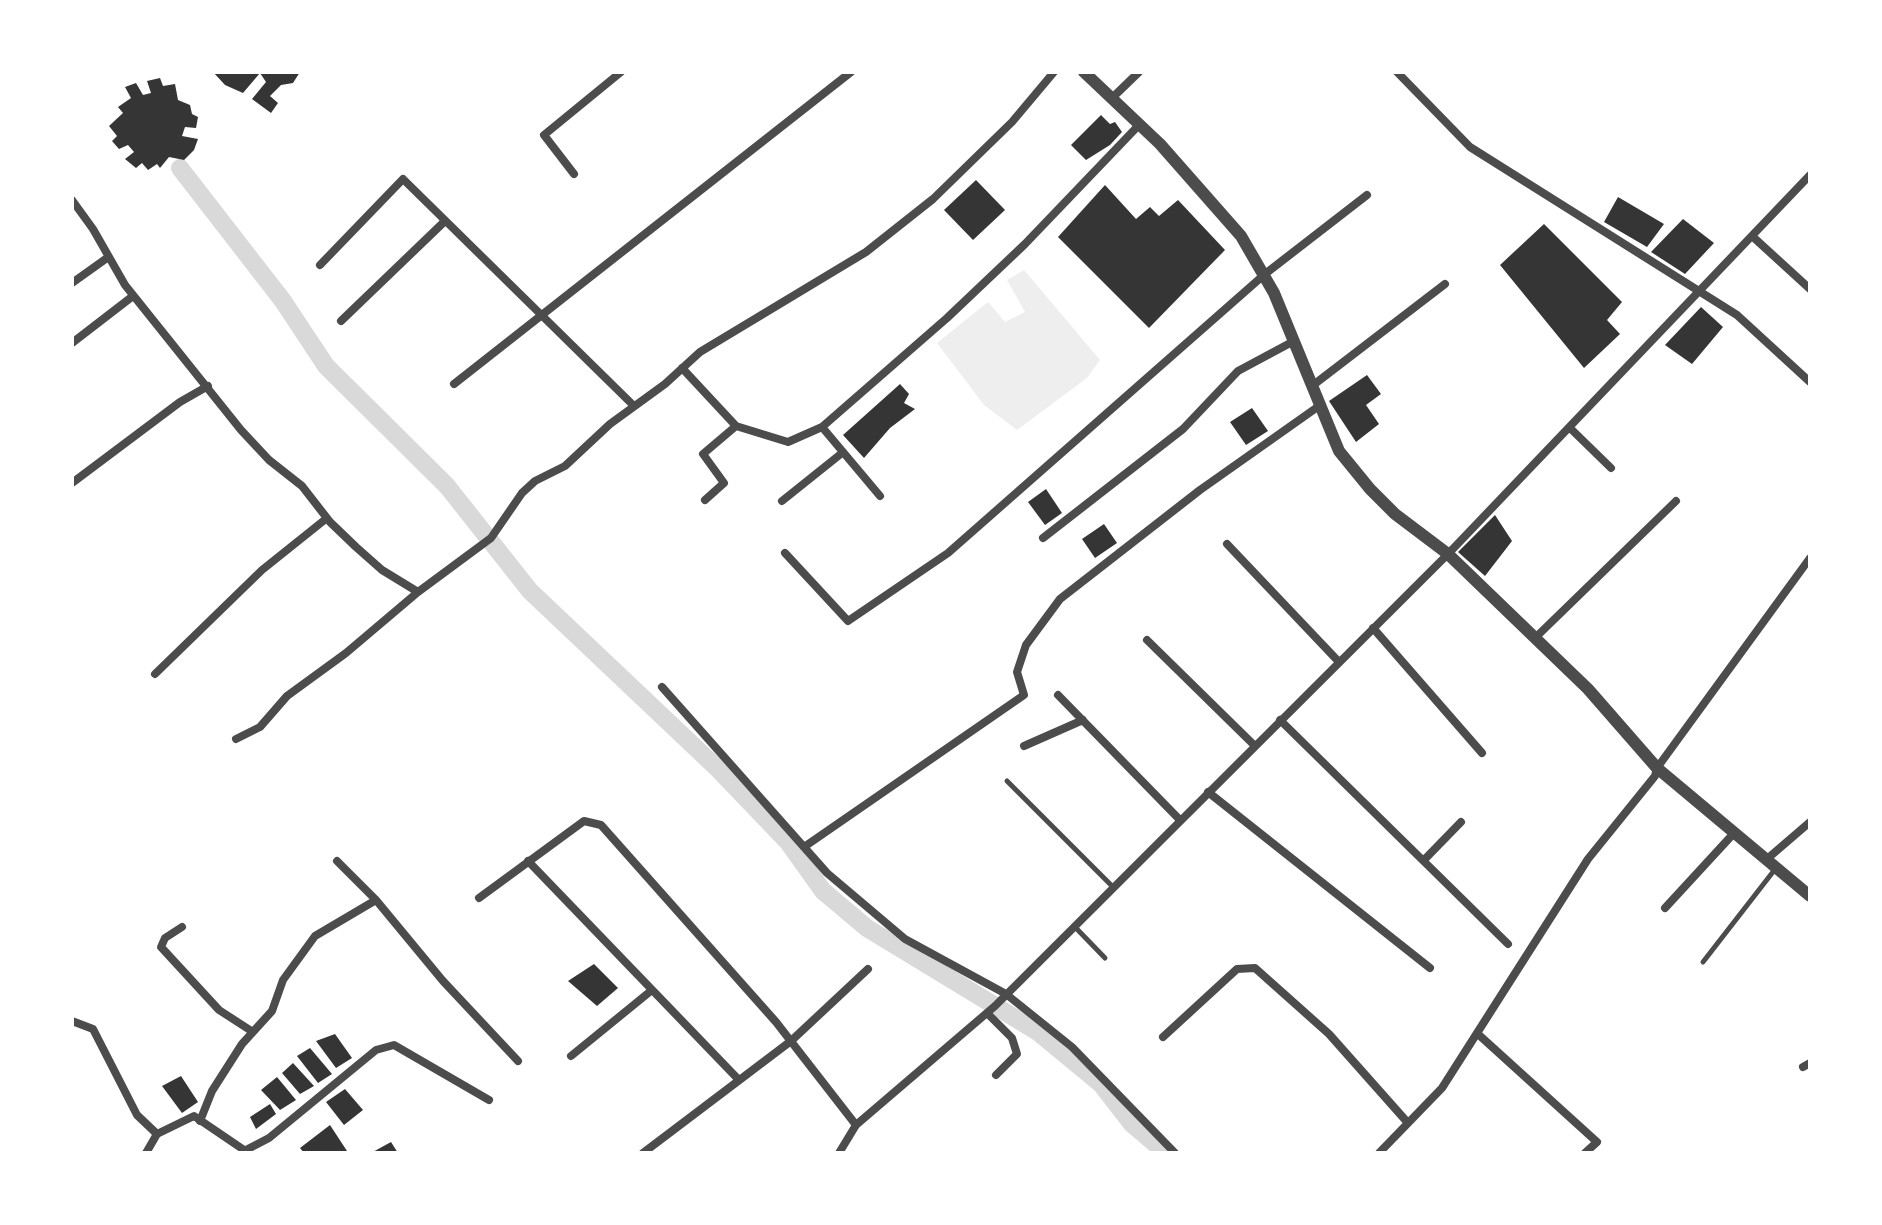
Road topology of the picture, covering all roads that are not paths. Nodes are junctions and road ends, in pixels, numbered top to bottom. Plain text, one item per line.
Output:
1 (621, 72) edge
2 (851, 72) edge
3 (1054, 72) edge
4 (1084, 72) edge
5 (1139, 72) edge
6 (1397, 72) edge
7 (1111, 99) junction
8 (1138, 126) junction
9 (574, 174) dead end
10 (1810, 175) edge
11 (1367, 195) dead end
12 (72, 200) edge
13 (445, 221) junction
14 (1752, 236) junction
15 (107, 258) junction
16 (320, 265) dead end
17 (1265, 274) junction
18 (72, 283) edge
19 (1445, 284) dead end
20 (1810, 289) edge
21 (1699, 291) junction
22 (133, 296) junction
23 (542, 315) junction
24 (341, 321) dead end
25 (1294, 341) junction
26 (72, 343) edge
27 (682, 368) junction
28 (1810, 382) edge
29 (454, 384) dead end
30 (208, 386) junction
31 (1312, 386) junction
32 (634, 406) junction
33 (1319, 406) junction
34 (736, 426) junction
35 (822, 427) junction
36 (1570, 428) junction
37 (842, 453) junction
38 (1611, 468) dead end
39 (72, 483) edge
40 (880, 496) dead end
41 (705, 500) dead end
42 (782, 501) dead end
43 (1676, 501) dead end
44 (327, 518) junction
45 (1043, 538) dead end
46 (1227, 544) dead end
47 (785, 553) dead end
48 (1448, 554) junction
49 (1810, 558) edge
50 (418, 592) junction
51 (1373, 628) junction
52 (1535, 638) junction
53 (1147, 640) dead end
54 (1339, 662) junction
55 (155, 674) dead end
56 (662, 687) dead end
57 (1058, 695) dead end
58 (1083, 720) junction
59 (1280, 720) junction
60 (236, 739) dead end
61 (1024, 746) dead end
62 (1255, 746) junction
63 (1482, 753) dead end
64 (1657, 768) junction
65 (1007, 781) dead end
66 (1208, 792) junction
67 (1180, 820) junction
68 (1461, 822) dead end
69 (1810, 822) edge
70 (1735, 832) junction
71 (804, 847) junction
72 (1424, 860) junction
73 (337, 861) dead end
74 (528, 861) junction
75 (1772, 864) junction
76 (1112, 886) junction
77 (1810, 896) edge
78 (479, 898) dead end
79 (376, 900) junction
80 (1665, 908) dead end
81 (1073, 925) junction
82 (182, 927) dead end
83 (1508, 944) dead end
84 (1105, 958) dead end
85 (1703, 962) dead end
86 (1430, 968) dead end
87 (868, 969) dead end
88 (652, 990) junction
89 (1006, 994) junction
90 (987, 1013) junction
91 (72, 1021) edge
92 (253, 1032) junction
93 (1479, 1035) junction
94 (1163, 1037) dead end
95 (791, 1041) junction
96 (571, 1056) dead end
97 (518, 1061) dead end
98 (996, 1075) dead end
99 (738, 1079) junction
100 (489, 1100) dead end
101 (200, 1121) junction
102 (1408, 1123) junction
103 (856, 1125) junction
104 (157, 1134) junction
105 (247, 1151) edge
106 (146, 1153) edge
107 (643, 1153) edge
108 (839, 1153) edge
109 (1175, 1153) edge
110 (1379, 1153) edge
111 (1585, 1153) edge

1 - 9 street
2 - 23 street
3 - 27 street
4 - 7 street
5 - 7 street
6 - 21 street
7 - 8 street
8 - 17 street
8 - 35 street
10 - 14 street
11 - 17 street
12 - 15 street
13 - 16 street
13 - 23 street
13 - 24 street
14 - 20 street
14 - 21 street
15 - 18 street
15 - 22 street
17 - 25 street
17 - 47 street
19 - 31 street
21 - 28 street
21 - 36 street
22 - 26 street
22 - 30 street
23 - 29 street
23 - 32 street
25 - 31 street
25 - 45 street
27 - 32 street
27 - 34 street
30 - 39 street
30 - 44 street
31 - 33 street
32 - 50 street
33 - 48 street
33 - 71 street
34 - 35 street
34 - 41 street
35 - 37 street
36 - 38 street
36 - 48 street
37 - 40 street
37 - 42 street
43 - 52 street
44 - 50 street
44 - 55 street
46 - 54 street
48 - 51 street
48 - 52 street
49 - 64 street
50 - 60 street
51 - 54 street
51 - 63 street
52 - 64 street
53 - 62 street
54 - 59 street
56 - 71 street
57 - 58 street
58 - 61 street
58 - 67 street
59 - 62 street
59 - 72 street
62 - 66 street
64 - 70 street
64 - 93 street
65 - 76 lane
66 - 67 street
66 - 86 street
67 - 76 street
68 - 72 street
69 - 75 street
70 - 75 street
70 - 80 street
71 - 89 street
72 - 83 street
73 - 79 street
74 - 78 street
74 - 88 street
74 - 95 street
75 - 77 street
75 - 85 lane
76 - 81 street
79 - 92 street
79 - 97 street
81 - 84 lane
81 - 89 street
82 - 92 street
87 - 95 street
88 - 96 street
88 - 99 street
89 - 90 street
89 - 109 street
90 - 98 street
90 - 103 street
91 - 104 street
92 - 101 street
93 - 102 street
93 - 111 street
94 - 102 street
95 - 99 street
95 - 103 street
99 - 107 street
100 - 105 street
101 - 104 street
101 - 105 street
102 - 110 street
103 - 108 street
104 - 106 street

